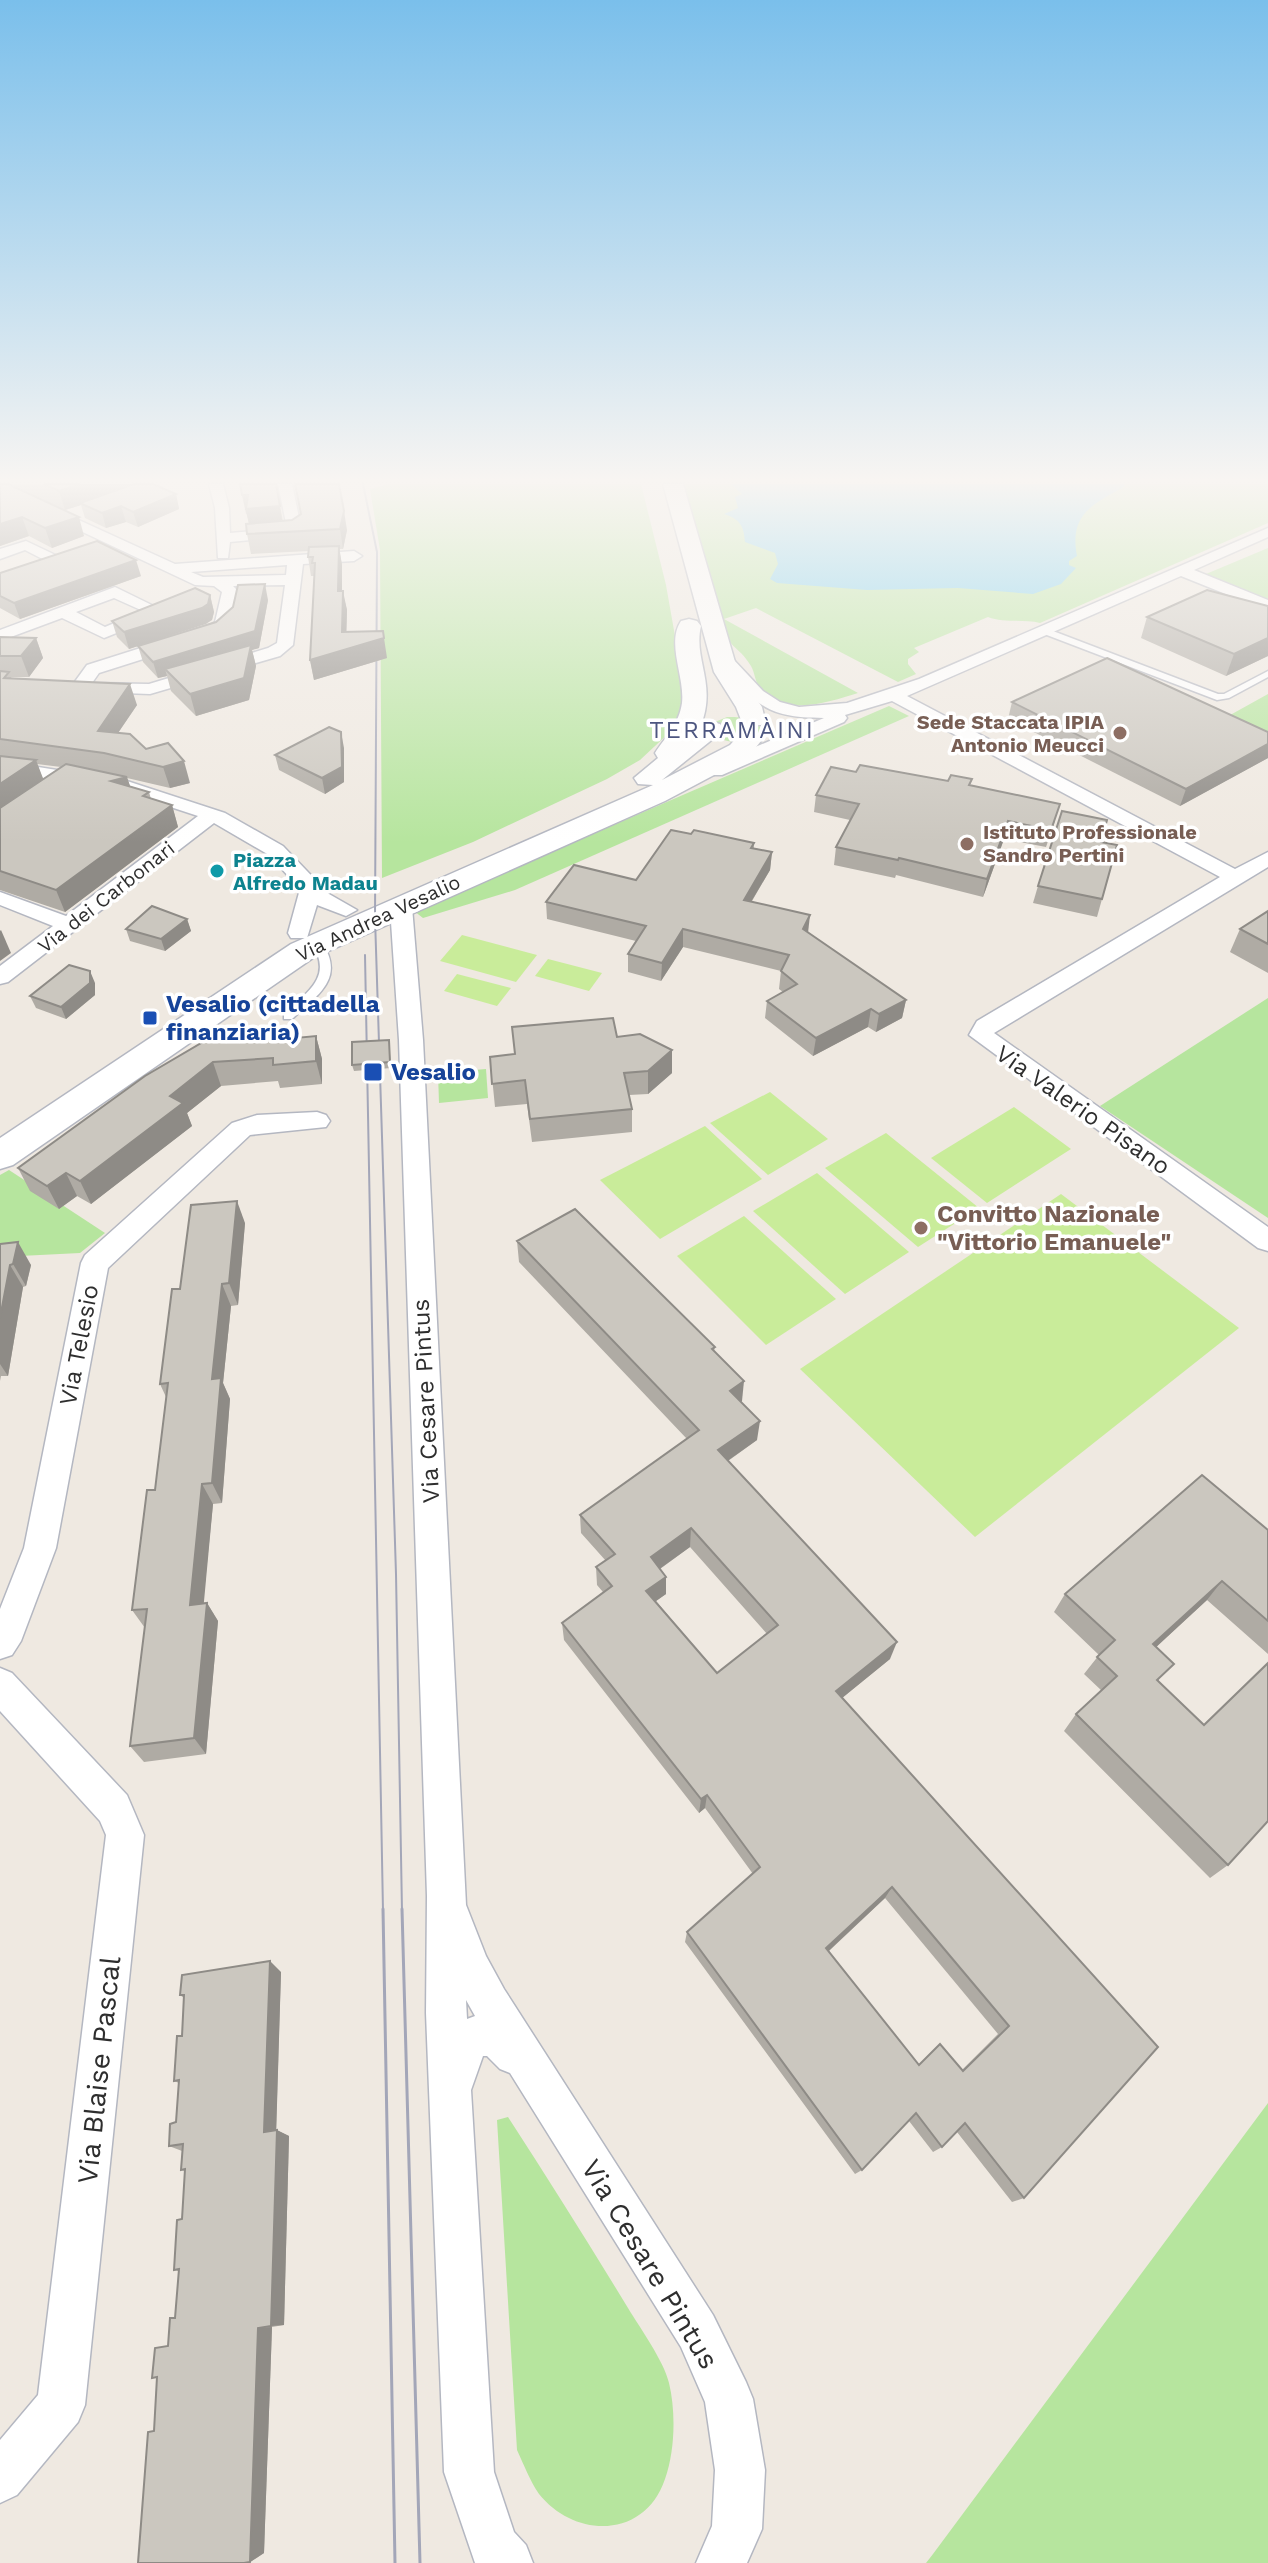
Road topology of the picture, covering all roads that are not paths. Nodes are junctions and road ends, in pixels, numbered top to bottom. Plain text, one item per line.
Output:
1 (85, 604) edge
2 (147, 604) edge
3 (227, 604) edge
4 (291, 604) edge
5 (707, 604) edge
6 (1103, 604) edge
7 (63, 612) junction
8 (687, 618) dead end
9 (1042, 630) junction
10 (0, 636) edge
11 (723, 659) junction
12 (1268, 674) edge
13 (891, 694) junction
14 (859, 706) junction
15 (810, 713) junction
16 (707, 720) junction
17 (753, 730) junction
18 (792, 737) junction
19 (0, 767) edge
20 (72, 774) junction
21 (50, 790) edge
22 (655, 795) junction
23 (211, 816) junction
24 (1268, 858) edge
25 (1235, 877) junction
26 (310, 890) junction
27 (0, 898) edge
28 (401, 907) junction
29 (346, 910) junction
30 (71, 925) junction
31 (308, 938) junction
32 (0, 977) edge
33 (288, 1016) dead end
34 (317, 1121) dead end
35 (0, 1131) edge
36 (0, 1156) edge
37 (1268, 1241) edge
38 (0, 1643) edge
39 (0, 1685) edge
40 (446, 1896) junction
41 (529, 2069) junction
42 (452, 2114) junction
43 (0, 2478) edge
44 (508, 2563) edge
45 (721, 2563) edge

1 - 7 street
2 - 7 street
3 - 4 street
5 - 11 main road
6 - 9 street, Via Andrea Vesalio
7 - 10 street
8 - 16 main road
9 - 12 lane
9 - 13 street, Via Andrea Vesalio
11 - 15 street, Via Andrea Vesalio
11 - 17 main road
13 - 14 street, Via Andrea Vesalio
13 - 25 street
14 - 15 street, Via Andrea Vesalio
14 - 18 street, Via Andrea Vesalio
15 - 17 street, Via Andrea Vesalio
16 - 17 main road
16 - 29 main road, Via Andrea Vesalio
17 - 18 street
17 - 22 main road, Via Andrea Vesalio
18 - 22 street, Via Andrea Vesalio
19 - 20 street
20 - 21 street
20 - 23 street
22 - 28 main road, Via Andrea Vesalio
23 - 26 street
23 - 30 street, Via dei Carbonari
24 - 25 street, Via Valerio Pisano
25 - 37 street, Via Valerio Pisano
26 - 29 street
26 - 31 street
27 - 30 street
28 - 31 main road, Via Andrea Vesalio
28 - 40 street, Via Cesare Pintus
29 - 31 main road, Via Andrea Vesalio
30 - 32 street, Via dei Carbonari
31 - 33 lane
31 - 35 main road, Via Andrea Vesalio
31 - 36 main road, Via Andrea Vesalio
34 - 38 street, Via Telesio
39 - 43 street, Via Blaise Pascal
40 - 41 street, Via Cesare Pintus
40 - 42 street, Via Cesare Pintus
41 - 42 street, Via Cesare Pintus
41 - 45 street, Via Cesare Pintus
42 - 44 street, Via Cesare Pintus

